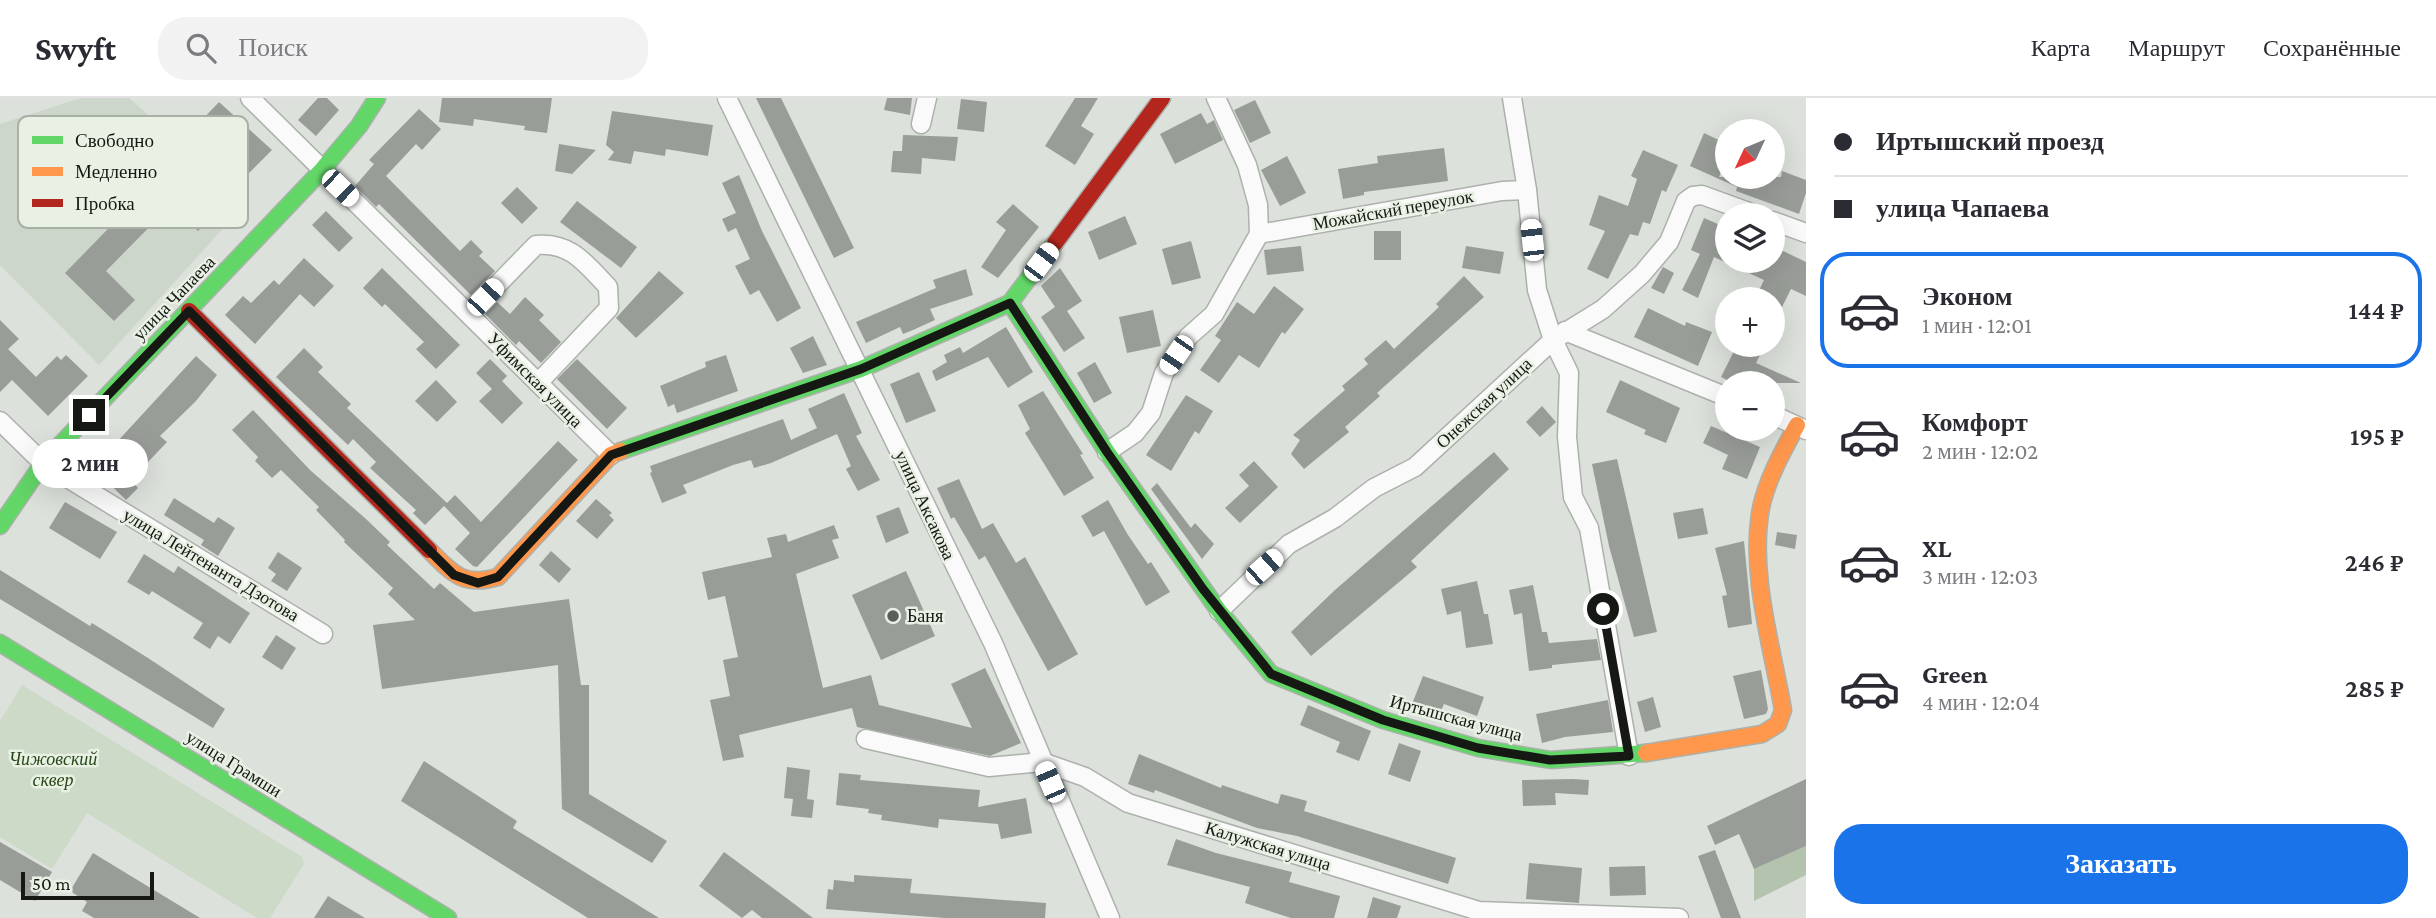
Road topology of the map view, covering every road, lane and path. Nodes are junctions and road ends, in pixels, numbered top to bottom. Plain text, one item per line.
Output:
1 (250, 98) edge
2 (377, 98) edge
3 (726, 98) edge
4 (928, 98) edge
5 (1162, 98) edge
6 (1216, 98) edge
7 (1512, 98) edge
8 (921, 124) dead end
9 (322, 170) junction
10 (1527, 190) junction
11 (1724, 203) edge
12 (1785, 225) edge
13 (1806, 233) edge
14 (1259, 234) junction
15 (1010, 303) junction
16 (189, 311) junction
17 (469, 314) junction
18 (1559, 335) junction
19 (861, 369) junction
20 (538, 383) junction
21 (1715, 393) edge
22 (0, 421) edge
23 (1801, 427) edge
24 (1107, 452) junction
25 (611, 455) junction
26 (43, 463) junction
27 (0, 526) edge
28 (1219, 611) junction
29 (323, 634) dead end
30 (0, 643) edge
31 (866, 739) dead end
32 (1629, 756) junction
33 (1042, 762) junction
34 (448, 918) edge
35 (1111, 918) edge
36 (1679, 918) edge

1 - 9 street, Уфимская улица
2 - 9 main road, улица Чапаева
3 - 19 street, улица Аксакова
4 - 8 street
5 - 15 main road
6 - 14 street
7 - 10 street
9 - 16 main road, улица Чапаева
9 - 17 street, Уфимская улица
10 - 14 street, Можайский переулок
10 - 18 street
11 - 18 street, Онежская улица
12 - 13 street
14 - 24 street
15 - 19 main road
15 - 24 main road, Иртышская улица
16 - 25 main road
16 - 26 main road, улица Чапаева
17 - 20 street, Уфимская улица
17 - 20 street
18 - 21 street
18 - 28 street, Онежская улица
18 - 32 street
19 - 25 main road
19 - 33 street, улица Аксакова
20 - 25 street, Уфимская улица
22 - 26 street, улица Лейтенанта Дзотова
23 - 32 main road, Иртышская улица
24 - 28 main road, Иртышская улица
26 - 27 main road, улица Чапаева
26 - 29 street, улица Лейтенанта Дзотова
28 - 32 main road, Иртышская улица
30 - 34 main road, улица Грамши
31 - 33 street, Калужская улица
33 - 35 street, улица Аксакова
33 - 36 street, Калужская улица

